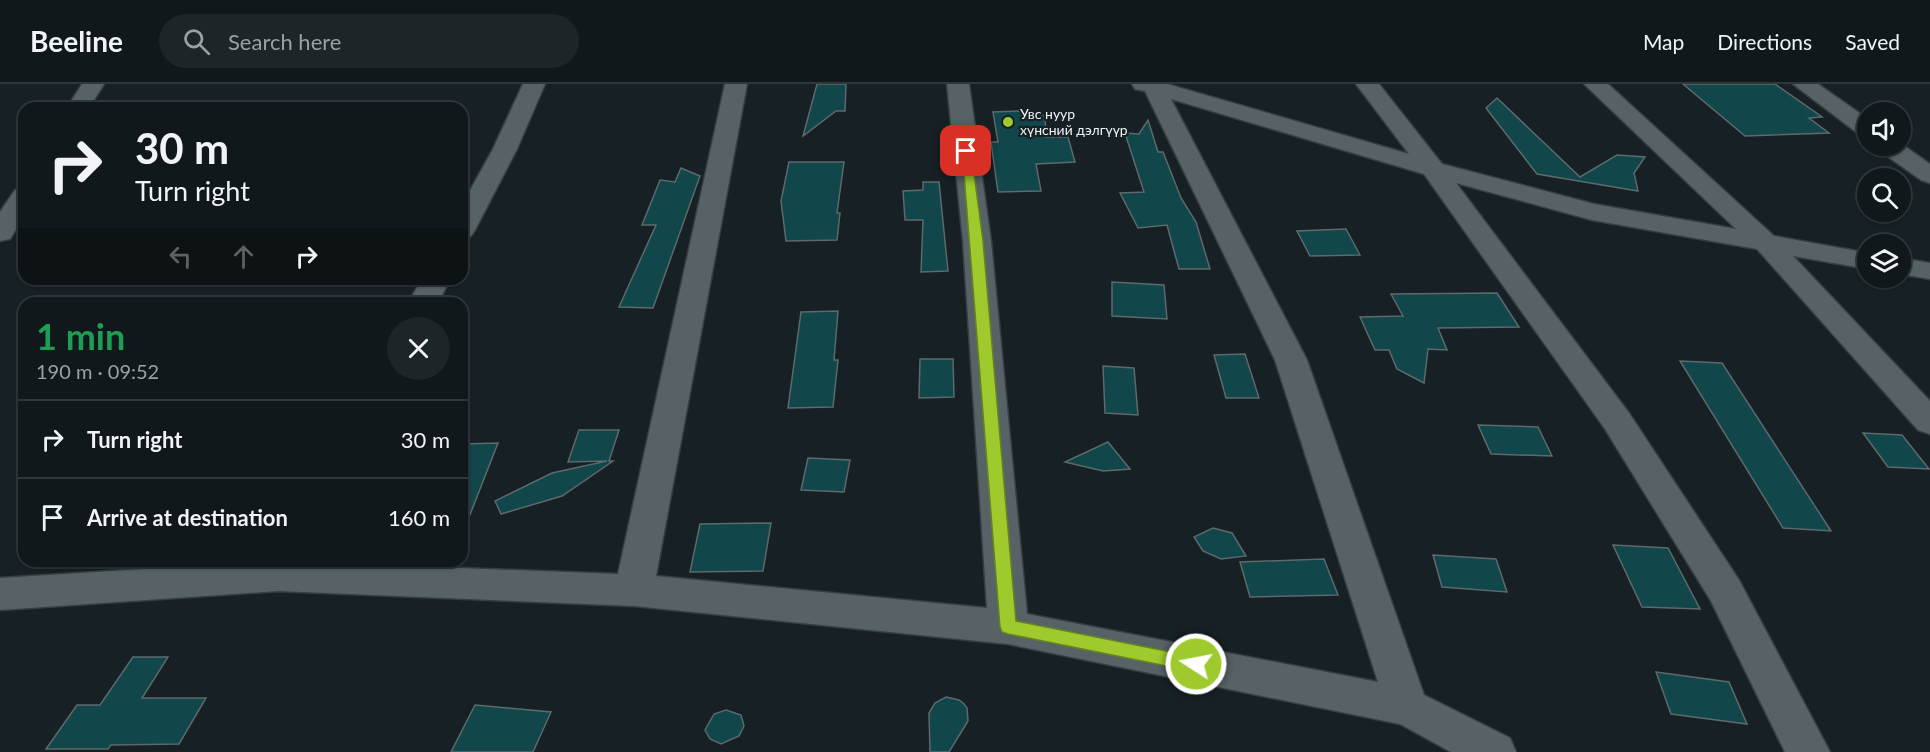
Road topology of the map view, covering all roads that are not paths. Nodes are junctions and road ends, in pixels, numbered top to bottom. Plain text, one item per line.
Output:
1 (93, 84) edge
2 (534, 84) edge
3 (736, 84) edge
4 (958, 84) edge
5 (1367, 84) edge
6 (1595, 84) edge
7 (1804, 84) edge
8 (1150, 85) edge
9 (82, 102) edge
10 (1857, 122) edge
11 (1903, 156) edge
12 (1433, 169) junction
13 (1930, 175) edge
14 (18, 204) edge
15 (468, 219) edge
16 (0, 233) edge
17 (1767, 244) junction
18 (1857, 259) edge
19 (1911, 268) edge
20 (1930, 271) edge
21 (1930, 422) edge
22 (282, 568) edge
23 (634, 590) junction
24 (0, 594) edge
25 (1008, 627) junction
26 (1407, 706) junction
27 (1494, 752) edge
28 (1808, 752) edge

1 - 9 street
2 - 15 street
3 - 23 street
4 - 25 street
5 - 12 street
6 - 17 street
7 - 10 street
8 - 12 street
8 - 26 street
11 - 13 street
12 - 17 street
12 - 28 street
14 - 16 street
17 - 18 street
17 - 21 street
19 - 20 street
22 - 23 street
22 - 24 street
23 - 25 street
25 - 26 street
26 - 27 street

